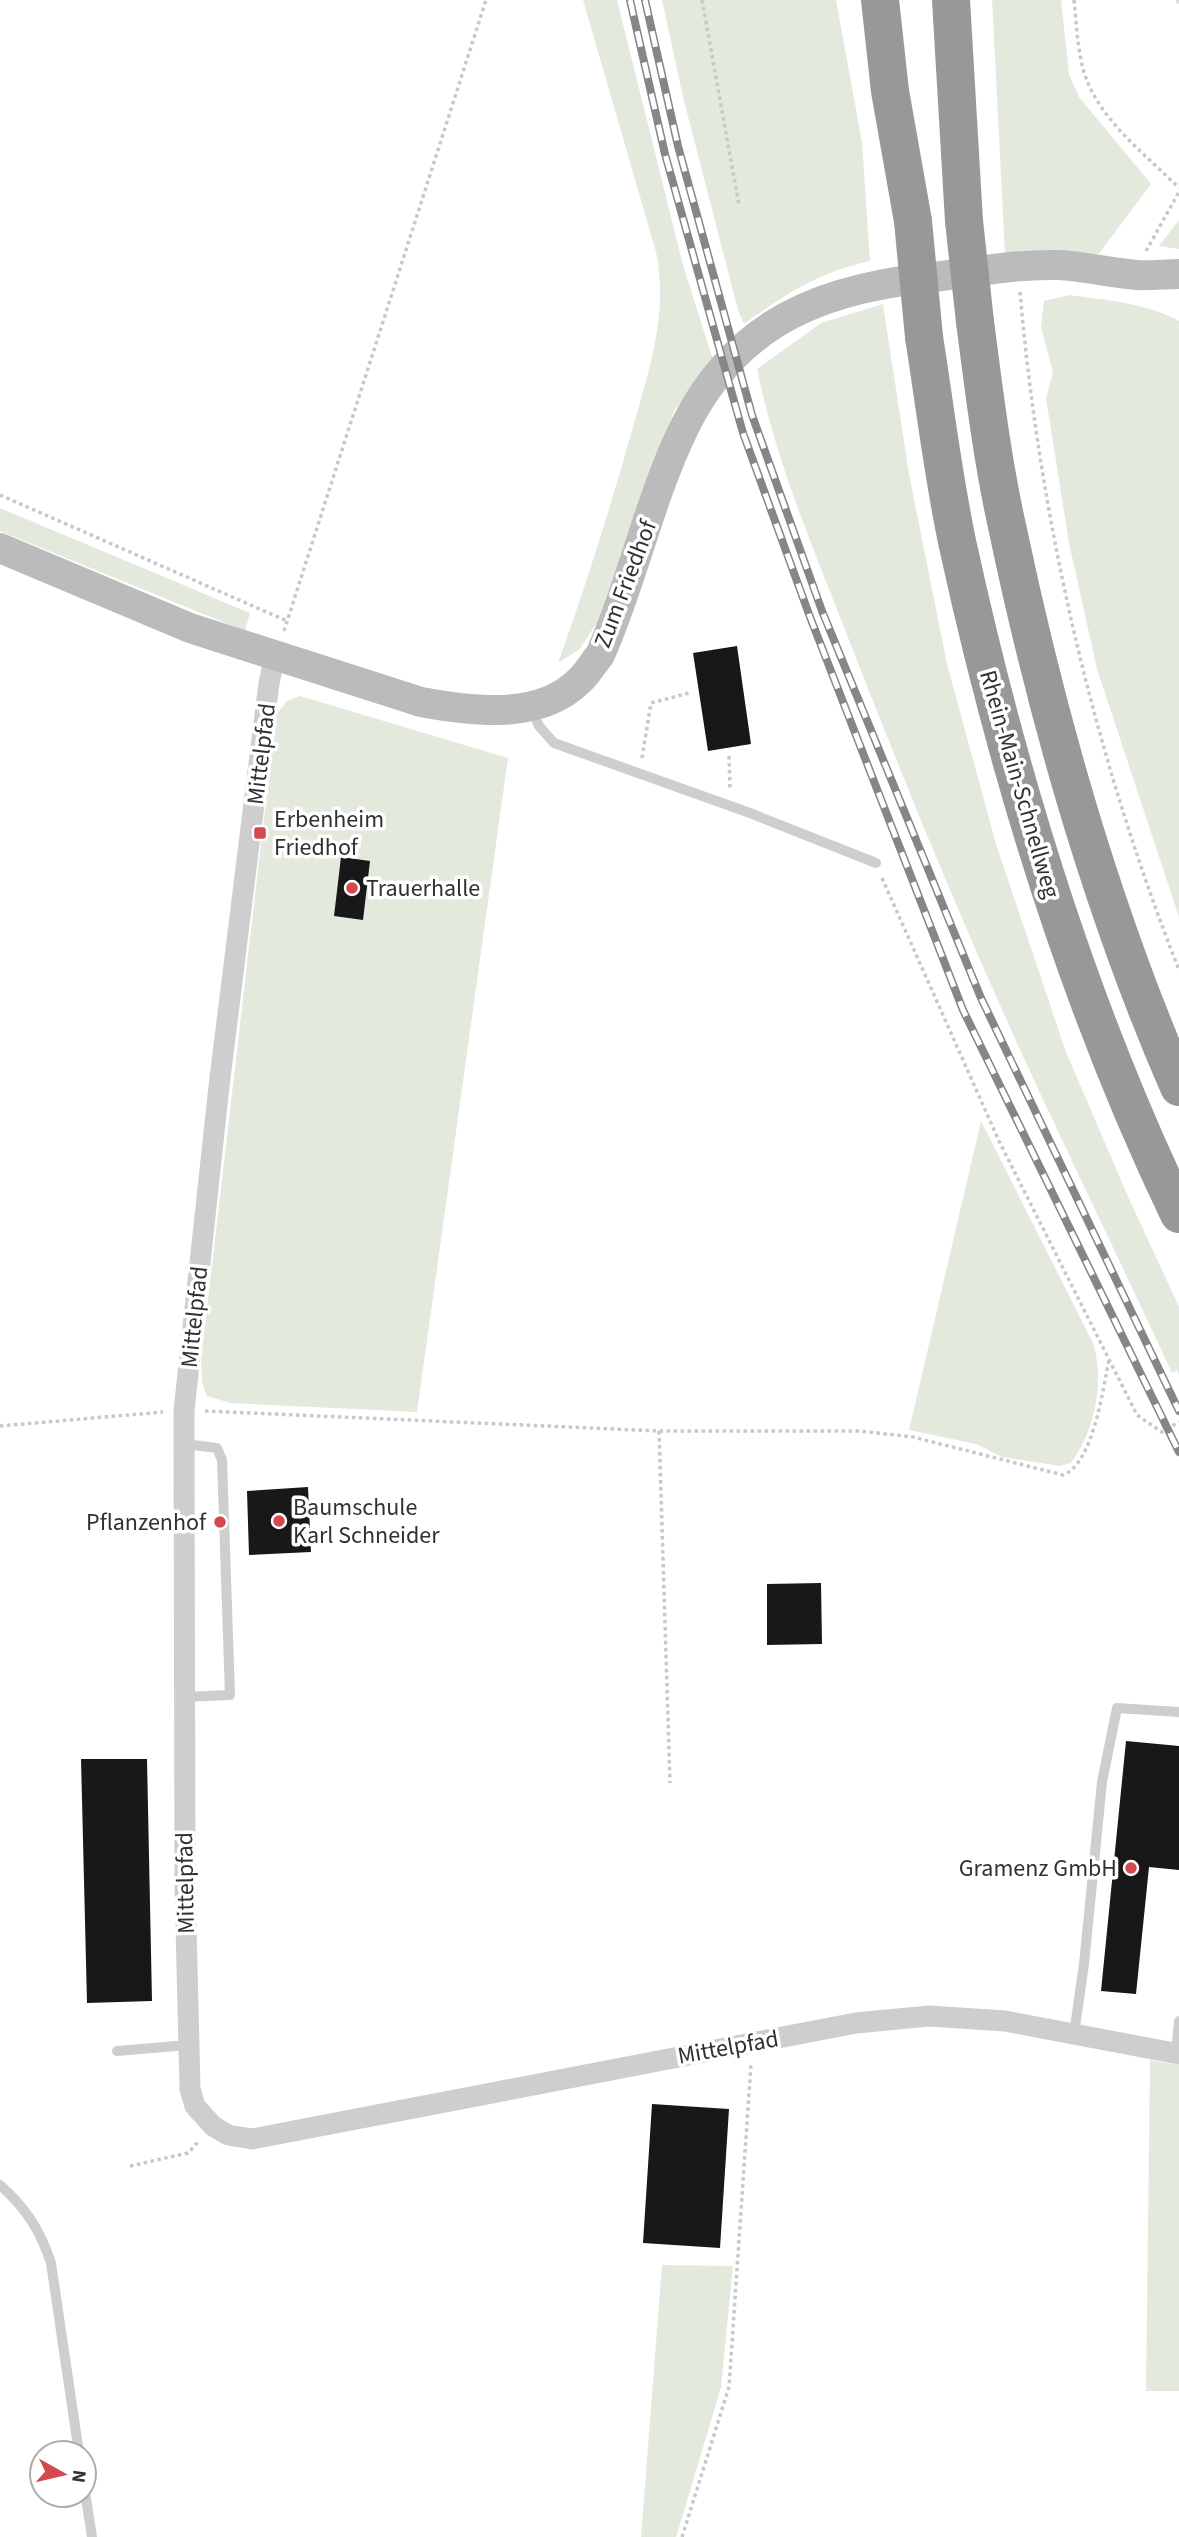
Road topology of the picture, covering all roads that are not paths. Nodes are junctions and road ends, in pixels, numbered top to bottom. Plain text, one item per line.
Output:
1 (880, 0) edge
2 (905, 0) edge
3 (951, 0) edge
4 (913, 221) junction
5 (1179, 274) edge
6 (1138, 275) junction
7 (1179, 291) edge
8 (0, 548) edge
9 (275, 655) junction
10 (530, 706) junction
11 (876, 863) road end
12 (1173, 1073) edge
13 (1179, 1214) edge
14 (184, 1444) junction
15 (184, 1697) junction
16 (1179, 1712) edge
17 (1179, 2021) edge
18 (1074, 2034) junction
19 (188, 2045) junction
20 (117, 2051) dead end
21 (1177, 2053) edge
22 (0, 2185) edge
23 (77, 2439) edge
24 (88, 2509) edge
25 (92, 2537) edge

1 - 4 highway
2 - 4 highway
3 - 12 highway, Rhein-Main-Schnellweg, bridge
4 - 13 highway, Rhein-Main-Schnellweg, bridge
5 - 6 street, Zum Friedhof
6 - 7 street, Zum Friedhof
6 - 10 street, Zum Friedhof
8 - 9 street, Zum Friedhof
9 - 10 street, Zum Friedhof
9 - 14 street, Mittelpfad
10 - 11 lane
14 - 15 street, Mittelpfad
14 - 15 lane
15 - 19 street, Mittelpfad
16 - 18 lane
17 - 21 lane
18 - 19 street, Mittelpfad
18 - 21 street, Mittelpfad
19 - 20 lane
22 - 23 lane
24 - 25 lane

